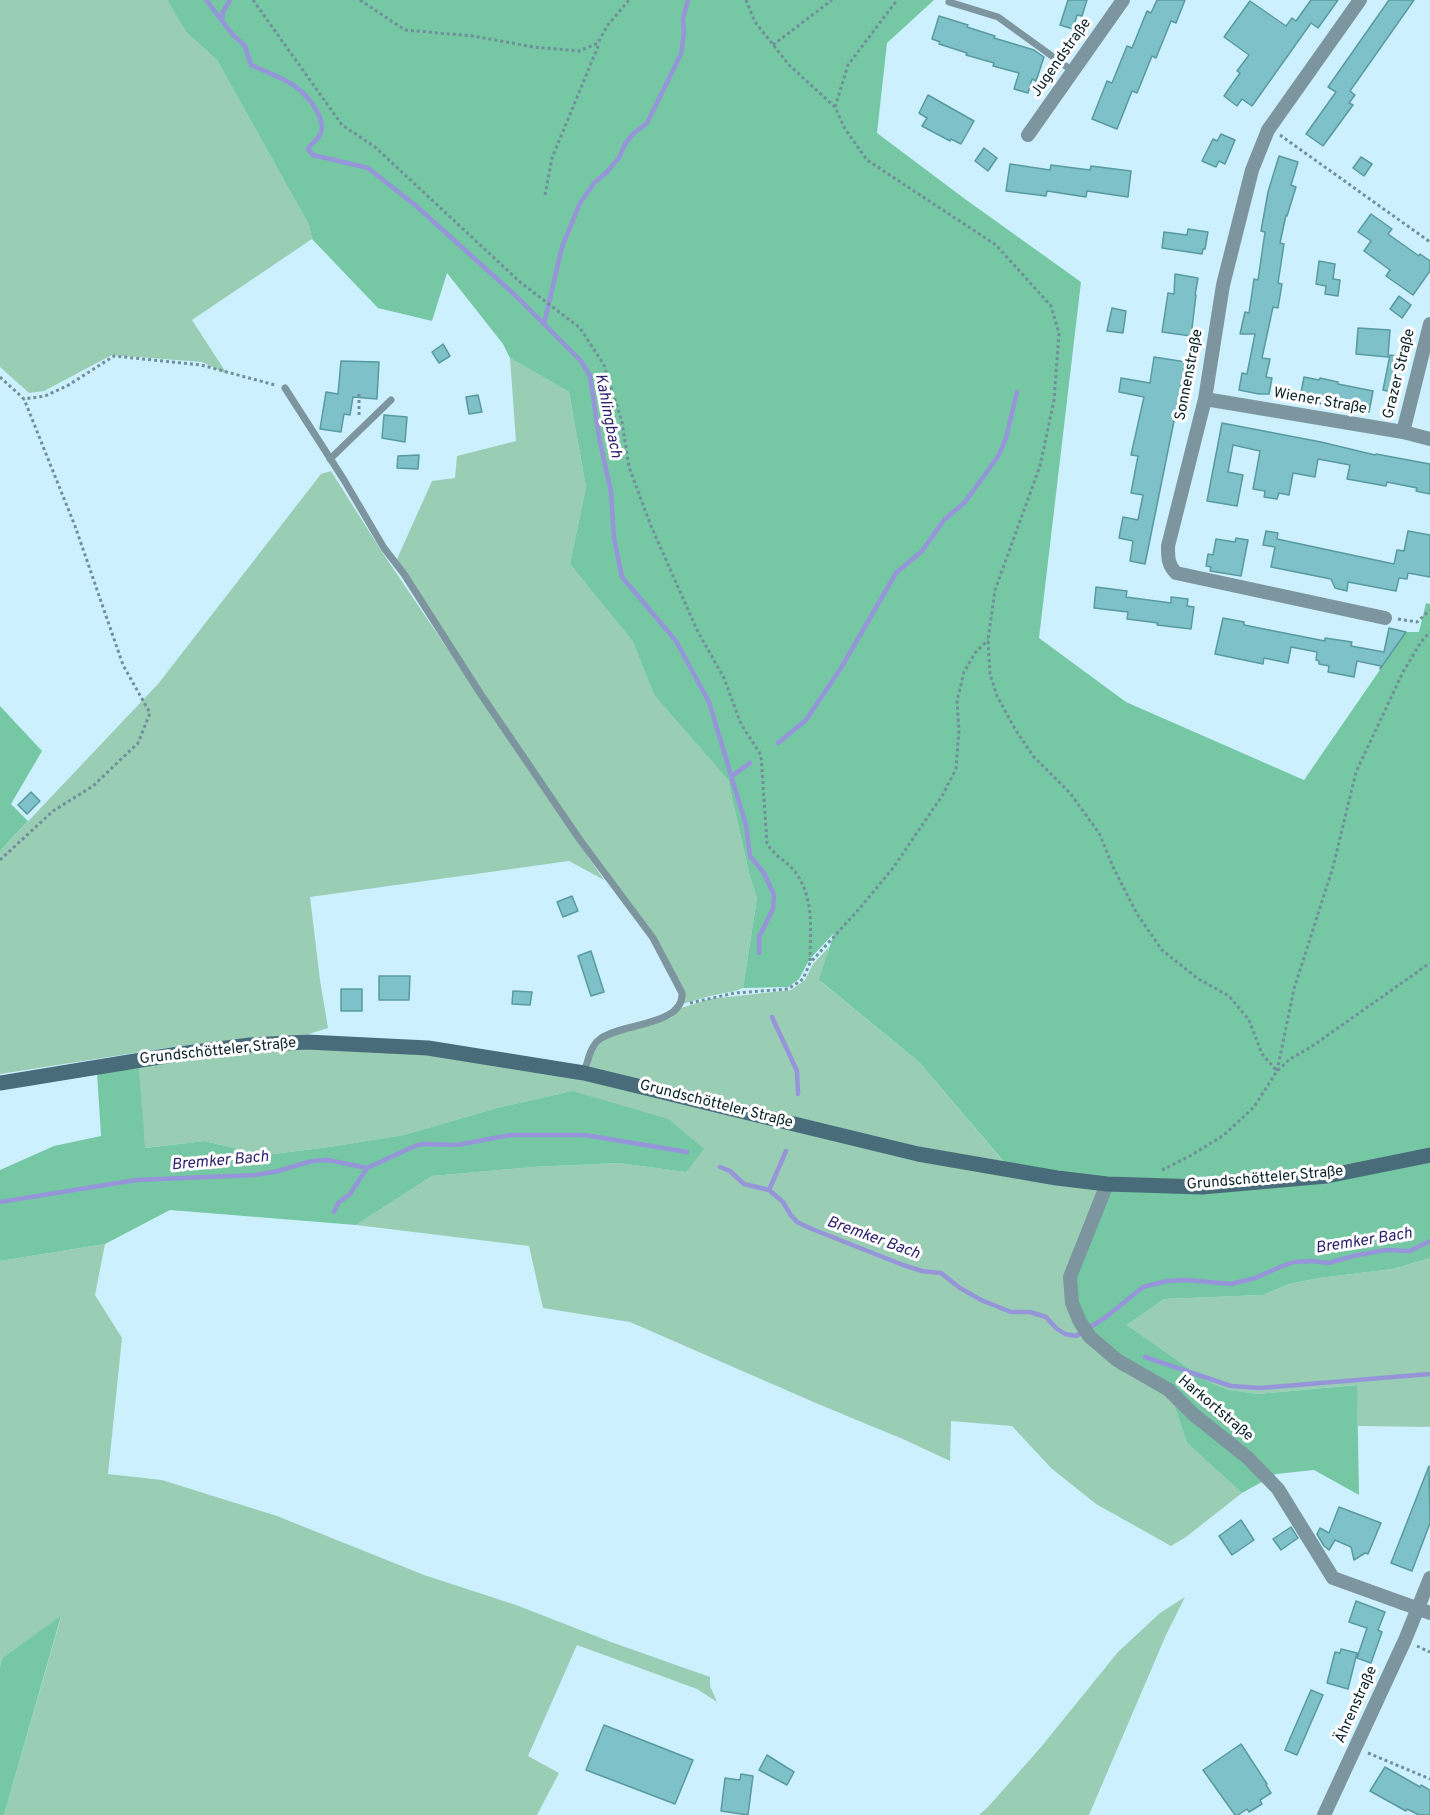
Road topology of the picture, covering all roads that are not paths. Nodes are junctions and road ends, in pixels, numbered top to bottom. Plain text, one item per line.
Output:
1 (1360, 0) edge
2 (949, 2) dead end
3 (1118, 2) edge
4 (1074, 72) junction
5 (1028, 135) dead end
6 (1430, 324) edge
7 (285, 388) road end
8 (1204, 399) junction
9 (392, 400) dead end
10 (1403, 432) junction
11 (1430, 439) edge
12 (330, 459) junction
13 (1385, 618) road end
14 (584, 1073) junction
15 (0, 1083) edge
16 (1430, 1155) edge
17 (1107, 1184) junction
18 (1430, 1578) edge
19 (1424, 1610) edge
20 (1324, 1815) edge

1 - 8 street, Sonnenstraße
2 - 4 lane
3 - 4 street, Jugendstraße
4 - 5 street, Jugendstraße
6 - 10 street, Grazer Straße
7 - 12 lane
8 - 10 street, Wiener Straße
8 - 13 street, Sonnenstraße
9 - 12 lane
10 - 11 street, Wiener Straße
12 - 14 lane
14 - 15 main road, Grundschötteler Straße
14 - 17 main road, Grundschötteler Straße
16 - 17 main road, Grundschötteler Straße
17 - 19 street, Harkortstraße
18 - 19 street, Ährenstraße
19 - 20 street, Ährenstraße

